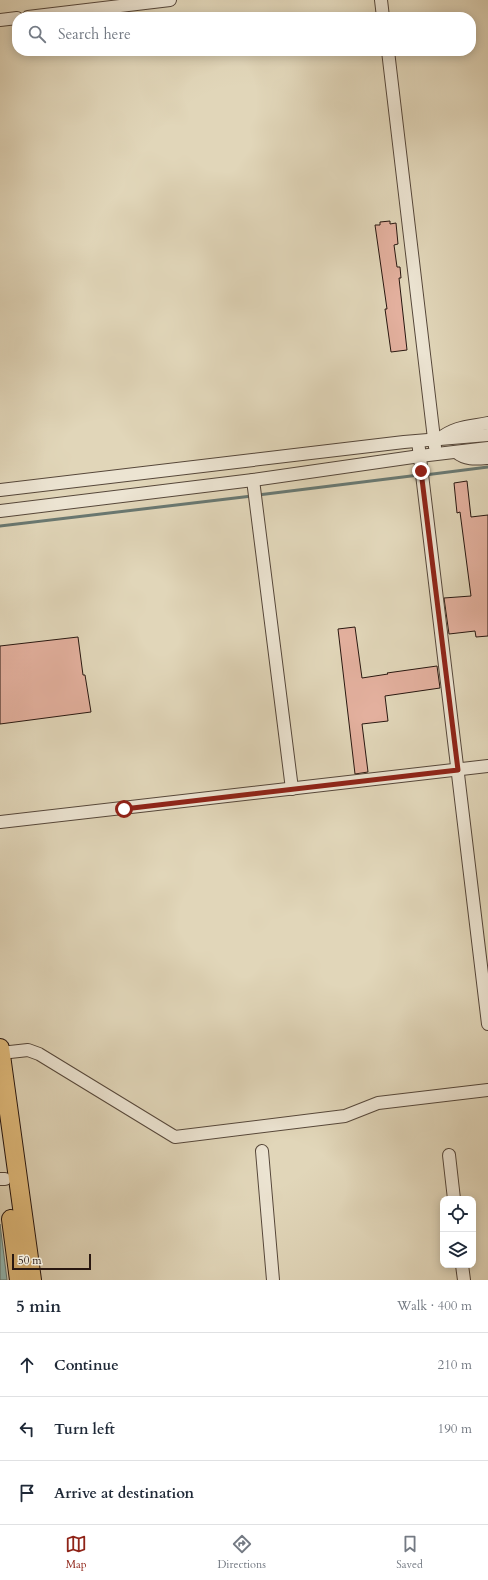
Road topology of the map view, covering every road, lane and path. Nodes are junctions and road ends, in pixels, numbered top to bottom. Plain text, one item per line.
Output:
1 (170, 0) edge
2 (381, 0) edge
3 (70, 12) edge
4 (382, 12) edge
5 (12, 19) edge
6 (0, 20) edge
7 (389, 56) edge
8 (488, 423) edge
9 (488, 435) edge
10 (437, 439) junction
11 (418, 441) junction
12 (488, 448) edge
13 (456, 452) junction
14 (436, 454) junction
15 (420, 456) junction
16 (488, 458) edge
17 (253, 480) junction
18 (0, 490) edge
19 (0, 512) edge
20 (488, 766) edge
21 (458, 770) junction
22 (292, 790) junction
23 (0, 822) edge
24 (488, 1024) edge
25 (1, 1060) edge
26 (488, 1090) edge
27 (0, 1140) edge
28 (262, 1151) dead end
29 (449, 1155) dead end
30 (3, 1179) edge
31 (454, 1196) edge
32 (462, 1268) edge
33 (19, 1280) edge
34 (32, 1280) edge
35 (273, 1280) edge
36 (464, 1280) edge

1 - 3 street
2 - 4 street
5 - 6 street
7 - 10 street
8 - 10 street
9 - 10 street
10 - 11 street
10 - 14 street
11 - 15 street
11 - 18 street
12 - 13 street
13 - 14 street
13 - 16 street
14 - 15 street
15 - 17 street
15 - 21 street
17 - 19 street
17 - 22 street
20 - 21 street
21 - 22 street
21 - 24 street
22 - 23 street
25 - 26 street
25 - 34 highway
27 - 30 highway
28 - 35 street
29 - 31 street
30 - 33 highway
32 - 36 street

